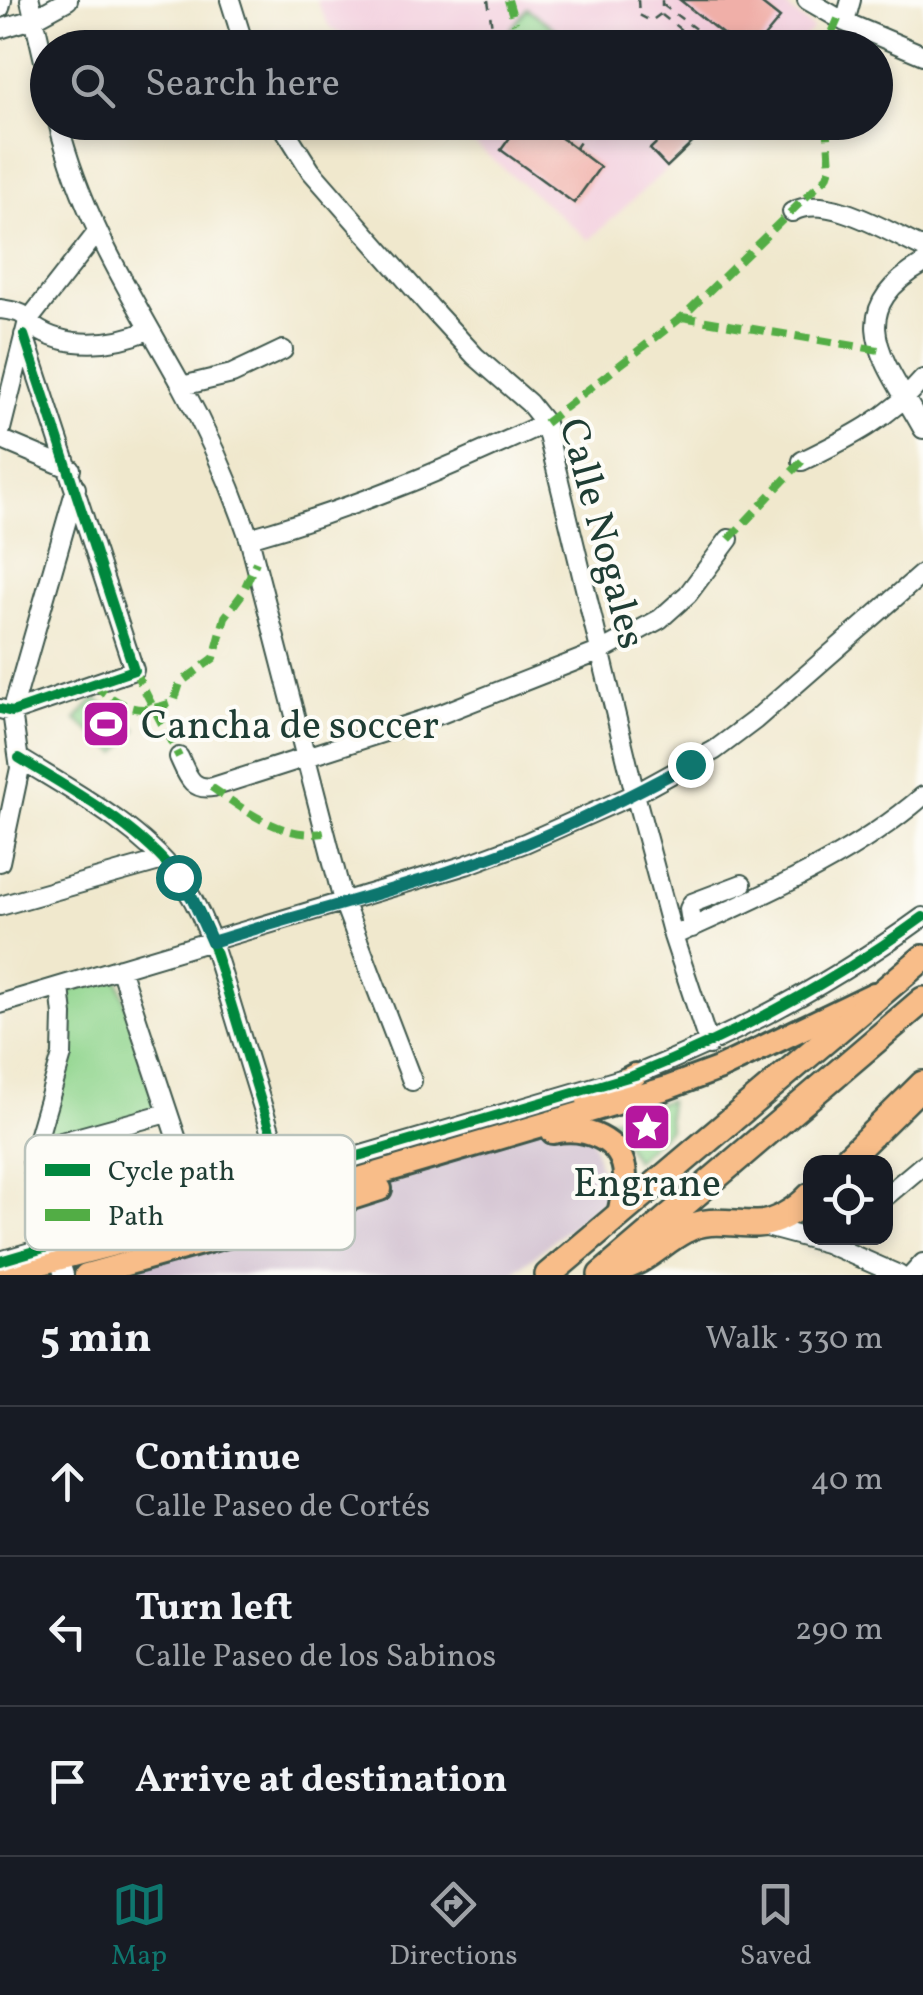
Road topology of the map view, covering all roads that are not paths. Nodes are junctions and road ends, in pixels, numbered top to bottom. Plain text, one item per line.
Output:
1 (2, 0) edge
2 (68, 0) edge
3 (230, 0) edge
4 (806, 0) edge
5 (851, 0) edge
6 (0, 8) edge
7 (32, 10) edge
8 (844, 22) junction
9 (0, 29) edge
10 (239, 30) edge
11 (863, 30) edge
12 (893, 42) edge
13 (923, 55) edge
14 (63, 140) edge
15 (291, 140) edge
16 (792, 212) dead end
17 (96, 234) junction
18 (923, 248) edge
19 (923, 264) edge
20 (0, 309) edge
21 (26, 328) junction
22 (149, 330) junction
23 (283, 350) dead end
24 (923, 379) edge
25 (182, 386) junction
26 (906, 398) junction
27 (545, 423) junction
28 (923, 429) edge
29 (0, 436) edge
30 (802, 461) dead end
31 (73, 478) junction
32 (250, 538) junction
33 (729, 539) dead end
34 (923, 573) edge
35 (601, 651) junction
36 (6, 710) edge
37 (20, 758) junction
38 (179, 758) dead end
39 (304, 758) junction
40 (635, 794) junction
41 (923, 796) edge
42 (163, 860) junction
43 (0, 862) edge
44 (742, 884) dead end
45 (342, 902) junction
46 (0, 906) edge
47 (923, 918) edge
48 (692, 928) junction
49 (673, 936) junction
50 (212, 942) junction
51 (923, 958) edge
52 (120, 968) junction
53 (60, 986) junction
54 (882, 990) junction
55 (923, 992) edge
56 (923, 1000) edge
57 (0, 1004) edge
58 (709, 1045) junction
59 (634, 1074) junction
60 (412, 1081) dead end
61 (923, 1084) edge
62 (775, 1085) junction
63 (167, 1113) junction
64 (37, 1135) edge
65 (87, 1135) edge
66 (175, 1135) edge
67 (272, 1135) edge
68 (851, 1155) edge
69 (355, 1157) edge
70 (923, 1165) edge
71 (355, 1174) edge
72 (355, 1180) edge
73 (893, 1190) edge
74 (355, 1197) edge
75 (803, 1202) edge
76 (619, 1215) junction
77 (758, 1225) junction
78 (803, 1235) edge
79 (832, 1245) edge
80 (93, 1250) edge
81 (176, 1250) edge
82 (59, 1259) edge
83 (0, 1260) edge
84 (923, 1263) edge
85 (604, 1273) edge
86 (0, 1274) edge
87 (86, 1275) edge
88 (548, 1275) edge
89 (899, 1275) edge
90 (912, 1275) edge

1 - 6 street
2 - 7 street
3 - 10 street
4 - 8 street
5 - 8 street
7 - 9 street
8 - 11 street
12 - 13 street
14 - 17 street
15 - 27 street, Calle Nogales
16 - 18 street
17 - 21 street
17 - 22 street
19 - 26 street
20 - 21 street
21 - 22 street
21 - 29 street
21 - 31 street
22 - 25 street
23 - 25 street
24 - 26 street
25 - 32 street
26 - 28 street
26 - 30 street
27 - 32 street
27 - 35 street, Calle Nogales
29 - 31 street
31 - 36 street
31 - 36 street
32 - 39 street
33 - 35 street
34 - 40 street
35 - 39 street
35 - 40 street, Calle Nogales
36 - 37 street
37 - 42 street
37 - 43 street
38 - 39 street
39 - 45 street
40 - 45 street
40 - 49 street, Calle Nogales
41 - 48 street
42 - 46 street
42 - 50 street
44 - 48 street
45 - 50 street
45 - 60 street
47 - 58 street
48 - 49 street
49 - 58 street, Calle Nogales
50 - 52 street
50 - 67 street
51 - 54 highway
52 - 53 street
52 - 63 street
53 - 57 street
53 - 64 street
54 - 62 highway
54 - 72 main road
55 - 62 highway
56 - 85 highway
58 - 59 street
59 - 69 street
59 - 71 main road
61 - 68 highway
62 - 76 highway
63 - 65 street
63 - 66 street
70 - 73 street
74 - 76 main road
75 - 77 highway
76 - 88 highway
77 - 78 street
77 - 85 highway
79 - 89 street
80 - 82 main road
81 - 87 main road
82 - 83 street
82 - 86 main road
84 - 90 street

